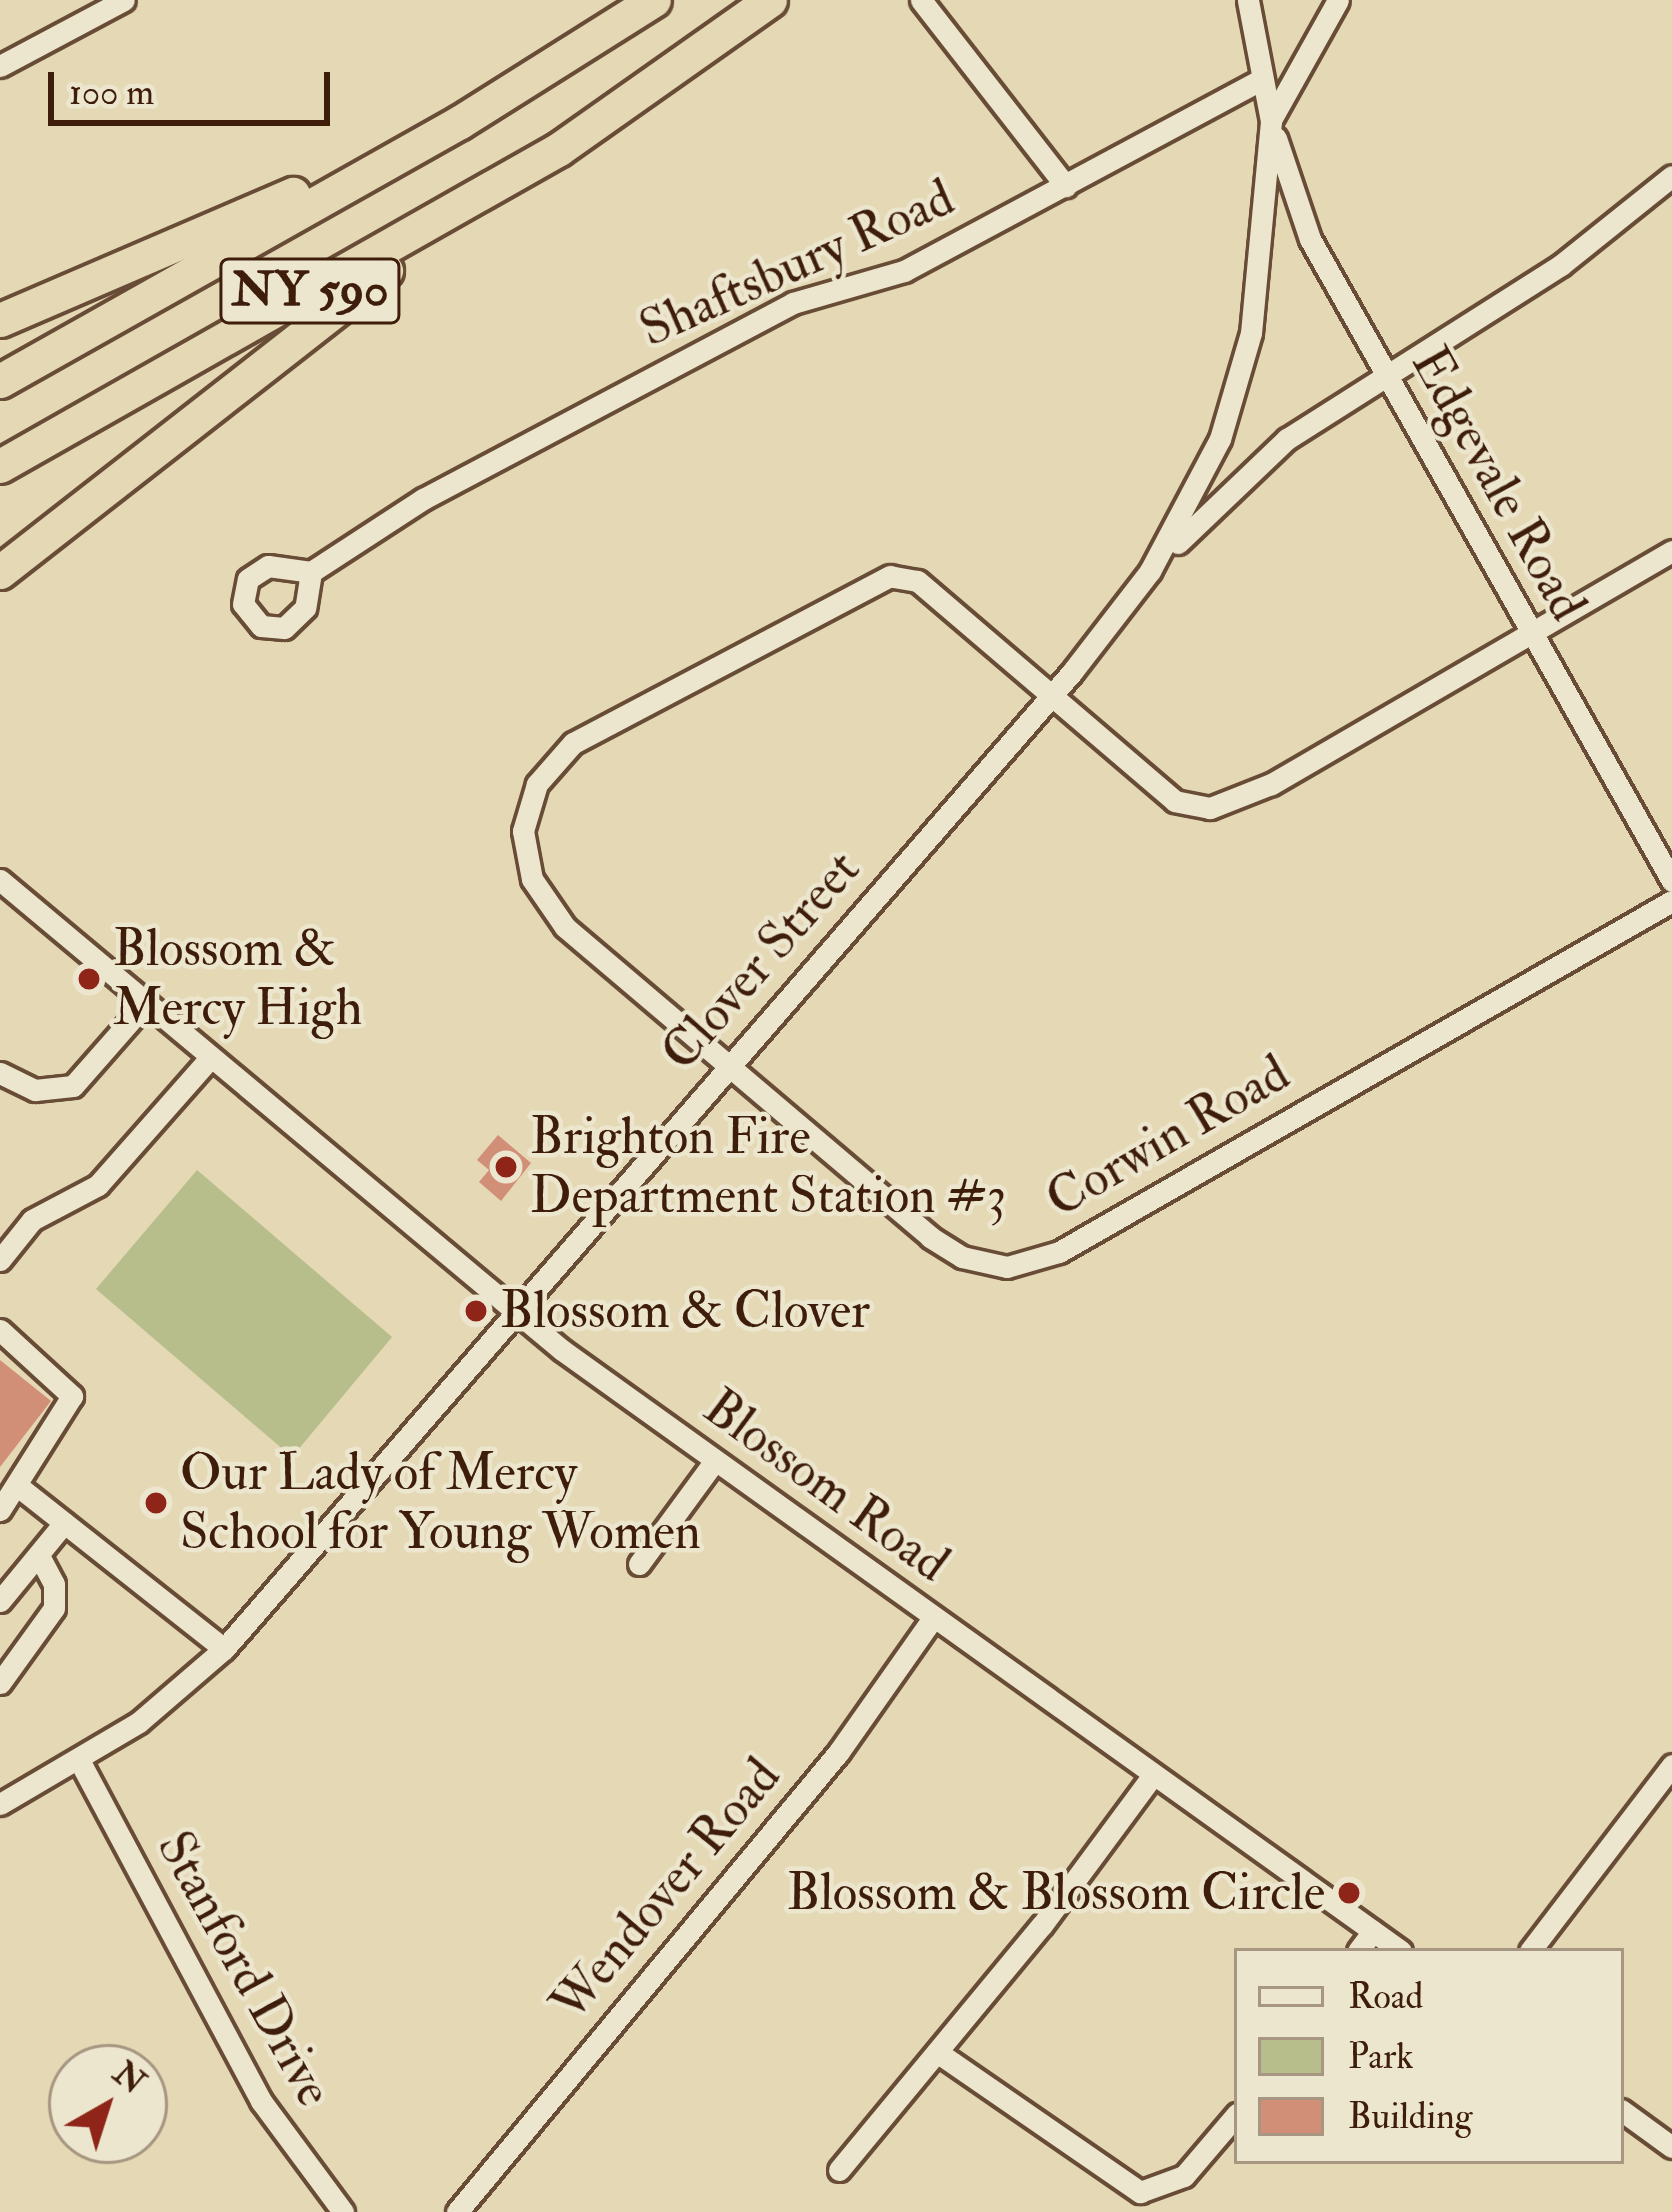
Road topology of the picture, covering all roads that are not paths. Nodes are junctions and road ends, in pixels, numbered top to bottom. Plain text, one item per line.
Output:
1 (124, 0) edge
2 (654, 0) edge
3 (770, 0) edge
4 (921, 0) edge
5 (1248, 0) edge
6 (1338, 0) edge
7 (0, 66) edge
8 (1262, 79) junction
9 (617, 112) junction
10 (1271, 121) junction
11 (460, 122) junction
12 (1672, 176) edge
13 (1066, 186) junction
14 (0, 320) edge
15 (1383, 372) junction
16 (0, 381) edge
17 (0, 466) edge
18 (1672, 550) edge
19 (1150, 571) junction
20 (0, 572) edge
21 (311, 572) dead end
22 (1531, 633) junction
23 (1052, 695) junction
24 (0, 880) edge
25 (1672, 881) edge
26 (1672, 901) edge
27 (146, 1003) junction
28 (210, 1058) junction
29 (727, 1068) junction
30 (0, 1073) edge
31 (0, 1259) edge
32 (515, 1314) junction
33 (0, 1330) edge
34 (714, 1462) junction
35 (19, 1487) junction
36 (0, 1510) edge
37 (64, 1523) junction
38 (39, 1556) junction
39 (639, 1564) dead end
40 (0, 1601) edge
41 (933, 1618) junction
42 (224, 1649) junction
43 (0, 1683) edge
44 (79, 1760) junction
45 (1672, 1766) edge
46 (1154, 1774) junction
47 (0, 1804) edge
48 (1372, 1931) junction
49 (1360, 1948) edge
50 (1397, 1948) edge
51 (1532, 1948) edge
52 (937, 2051) junction
53 (1624, 2112) edge
54 (1234, 2118) edge
55 (1672, 2147) edge
56 (838, 2170) dead end
57 (343, 2212) edge
58 (457, 2212) edge

1 - 7 street
2 - 11 highway, NY 590
3 - 9 highway, NY 590
4 - 13 street
5 - 8 street, Clover Street
6 - 10 street
8 - 10 street, Clover Street
8 - 13 street, Shaftsbury Road
9 - 17 highway, NY 590
9 - 20 highway
10 - 15 street, Edgevale Road
10 - 19 street, Clover Street
11 - 14 highway
11 - 16 highway, NY 590
12 - 15 street
13 - 21 street, Shaftsbury Road
15 - 19 street
15 - 22 street, Edgevale Road
18 - 22 street, Corwin Road
19 - 23 street, Clover Street
22 - 23 street, Corwin Road
22 - 25 street, Edgevale Road
23 - 29 street, Clover Street
23 - 29 street, Corwin Road
24 - 27 street, Blossom Road
26 - 29 street, Corwin Road
27 - 28 street, Blossom Road
27 - 30 street
28 - 31 street
28 - 32 street, Blossom Road
29 - 32 street, Clover Street
32 - 34 street, Blossom Road
32 - 42 street, Clover Street
33 - 35 street
34 - 39 street
34 - 41 street, Blossom Road
35 - 36 street
35 - 37 street
37 - 38 street
37 - 42 street
38 - 40 street
38 - 43 street
41 - 46 street, Blossom Road
41 - 58 street, Wendover Road
42 - 44 street, Clover Street
44 - 47 street, Clover Street
44 - 57 street, Stanford Drive
45 - 51 street
46 - 48 street, Blossom Road
46 - 52 street
48 - 49 street
48 - 50 street, Blossom Road
52 - 54 street
52 - 56 street
53 - 55 street

